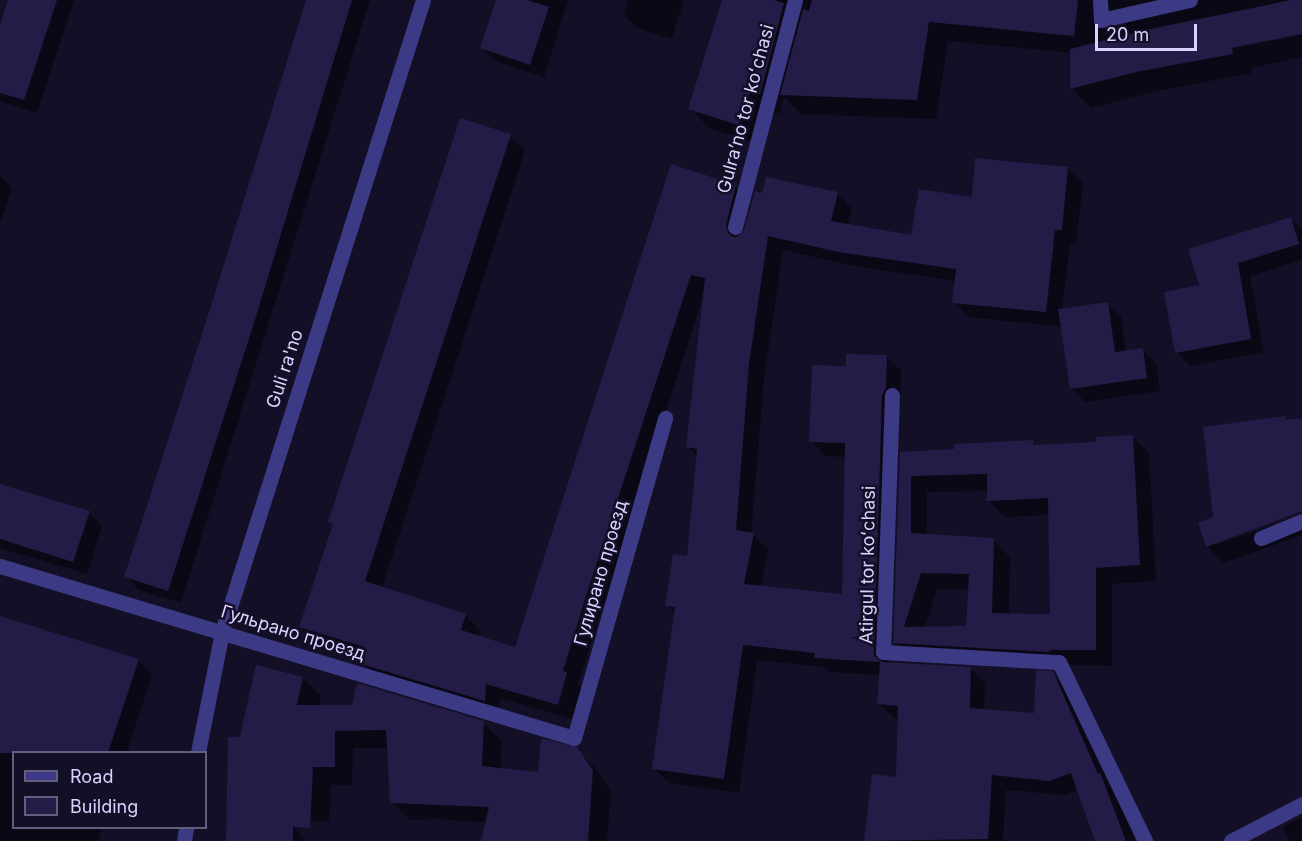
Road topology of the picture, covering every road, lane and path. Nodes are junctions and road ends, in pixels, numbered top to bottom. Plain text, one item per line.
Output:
1 (423, 0) edge
2 (795, 0) edge
3 (1100, 0) edge
4 (1190, 0) edge
5 (735, 227) dead end
6 (892, 395) dead end
7 (665, 418) dead end
8 (1302, 521) edge
9 (1261, 538) dead end
10 (0, 566) edge
11 (222, 632) junction
12 (574, 738) joint
13 (198, 751) edge
14 (1302, 804) edge
15 (1145, 841) edge
16 (1231, 841) edge

1 - 11 street, Guli ra'no
2 - 5 street, Gulraʼno tor koʻchasi
3 - 4 street
6 - 15 street, Atirgul tor koʻchasi
7 - 12 street, Гулирано проезд
8 - 9 street
10 - 11 street, Гульрано проезд
11 - 12 street, Гульрано проезд
11 - 13 street, Guli ra'no
14 - 16 street

